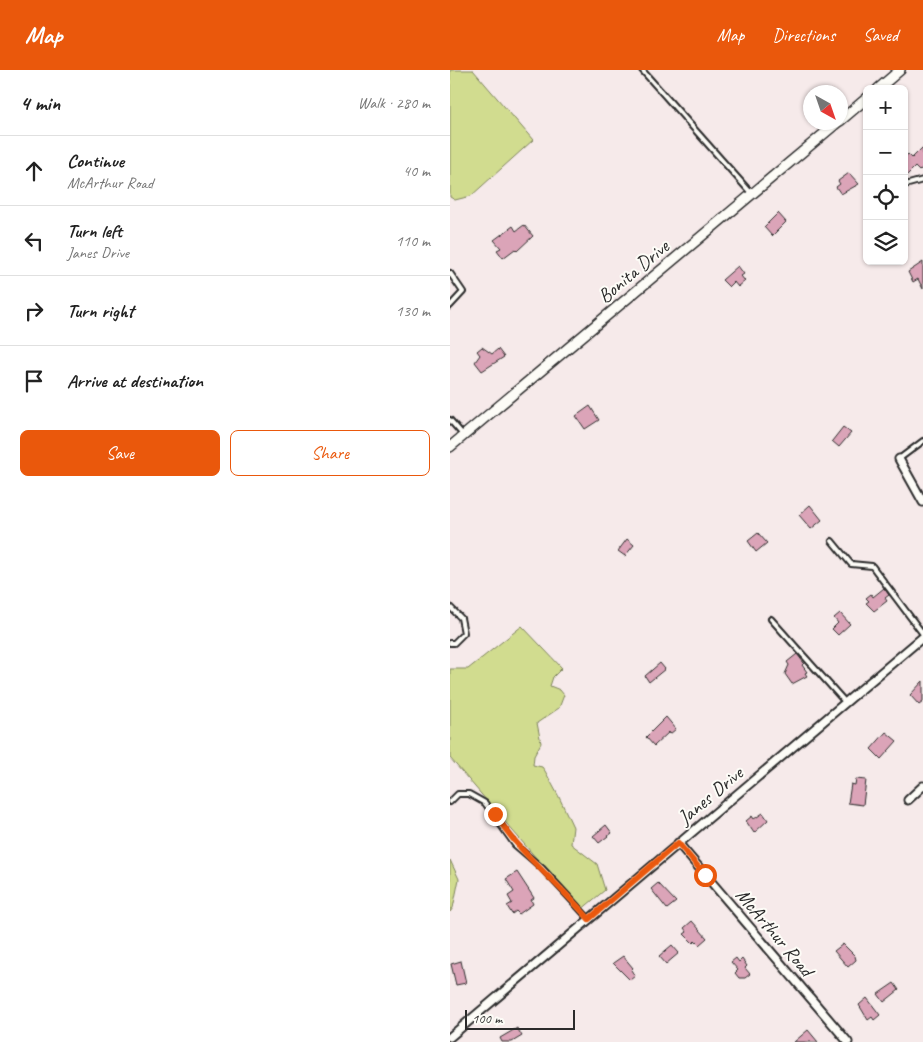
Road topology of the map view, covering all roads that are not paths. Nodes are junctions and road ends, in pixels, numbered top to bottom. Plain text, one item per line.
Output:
1 (642, 70) edge
2 (900, 70) edge
3 (883, 85) edge
4 (863, 101) edge
5 (848, 114) edge
6 (830, 130) edge
7 (923, 180) edge
8 (908, 184) edge
9 (753, 195) junction
10 (450, 273) edge
11 (450, 306) edge
12 (450, 420) edge
13 (464, 436) junction
14 (923, 441) edge
15 (450, 447) edge
16 (899, 459) joint
17 (923, 502) edge
18 (832, 541) dead end
19 (450, 607) edge
20 (771, 619) dead end
21 (923, 636) edge
22 (450, 643) edge
23 (846, 702) junction
24 (923, 786) edge
25 (908, 800) dead end
26 (450, 802) edge
27 (678, 843) junction
28 (589, 919) junction
29 (450, 1037) edge
30 (848, 1042) edge

1 - 9 lane
2 - 3 street
4 - 5 street, Bonita Drive
6 - 9 street, Bonita Drive
7 - 8 lane
9 - 13 street, Bonita Drive
10 - 11 lane
12 - 13 lane
13 - 15 street, Bonita Drive
14 - 16 lane
16 - 17 street
18 - 21 lane
19 - 22 lane
20 - 23 lane
21 - 23 street, Janes Drive
23 - 27 street, Janes Drive
24 - 25 street
26 - 28 lane
27 - 28 street, Janes Drive
27 - 30 street, McArthur Road
28 - 29 street, Janes Drive

